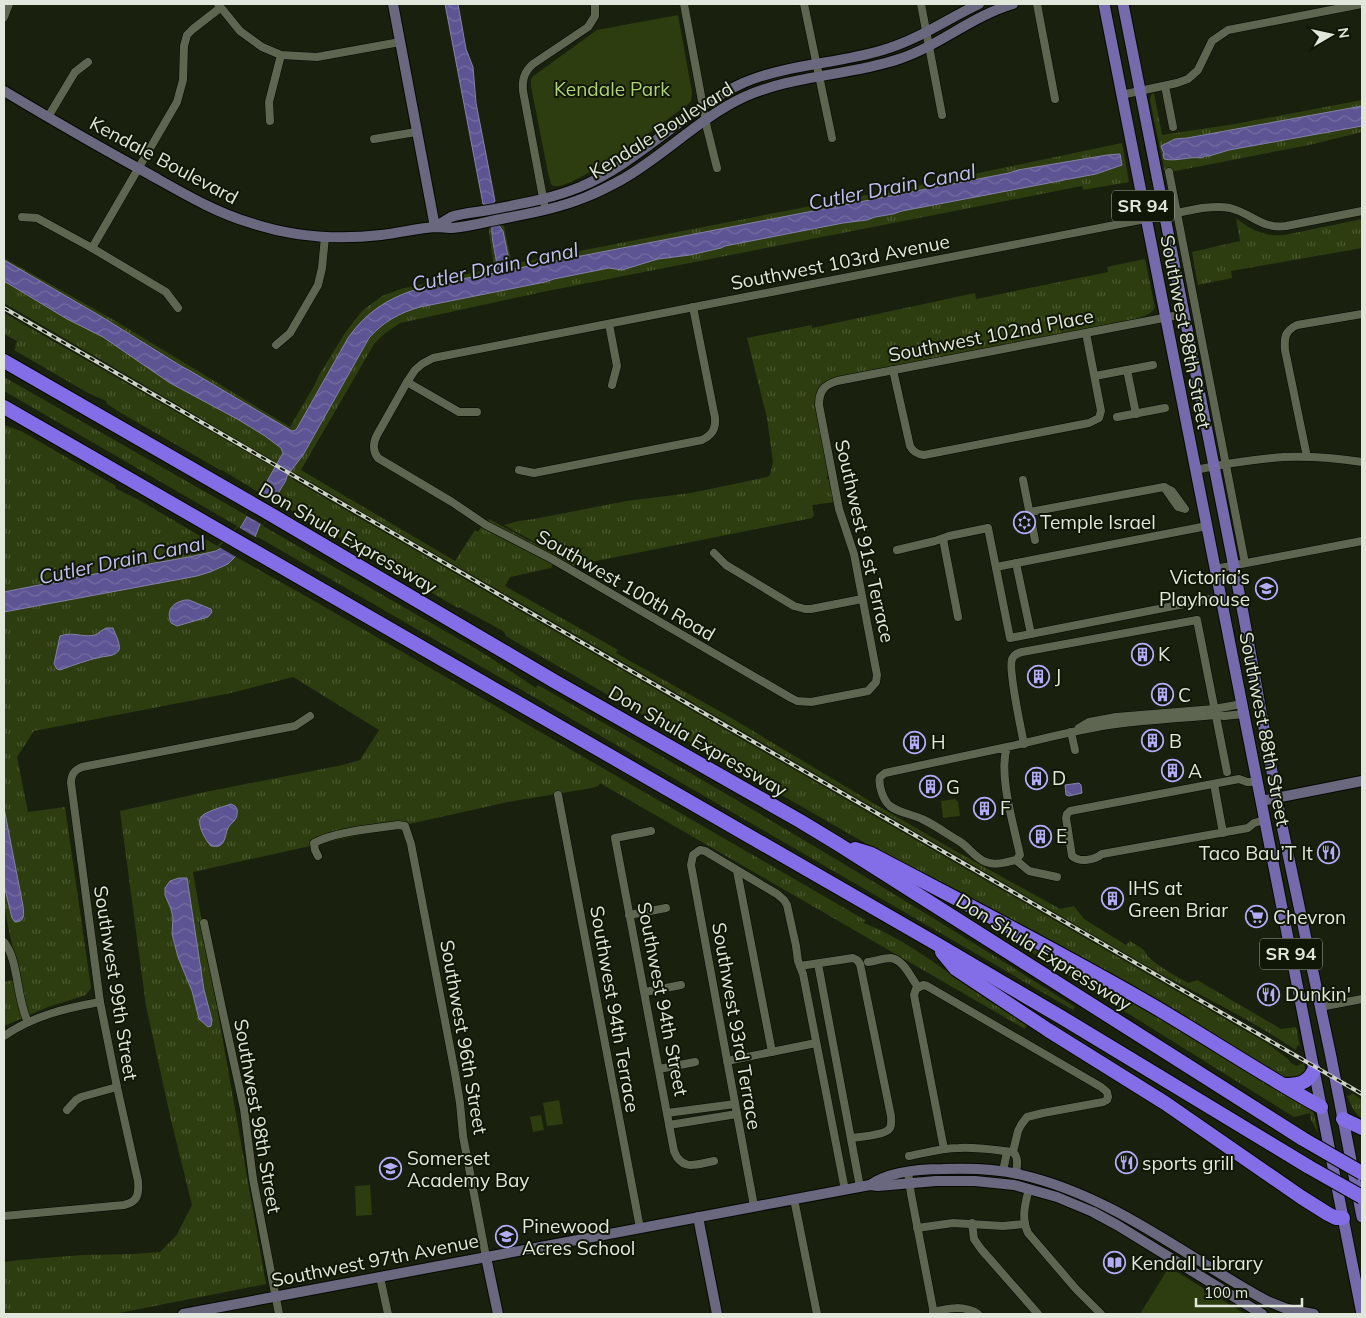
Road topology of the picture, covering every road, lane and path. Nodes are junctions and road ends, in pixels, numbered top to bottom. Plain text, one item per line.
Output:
1 (9, 4) edge
2 (393, 4) edge
3 (595, 4) edge
4 (684, 4) edge
5 (804, 4) edge
6 (920, 4) edge
7 (979, 4) edge
8 (1013, 4) edge
9 (1037, 4) edge
10 (1104, 4) edge
11 (1123, 4) edge
12 (1362, 4) edge
13 (219, 6) edge
14 (4, 17) edge
15 (926, 33) junction
16 (400, 42) junction
17 (929, 46) junction
18 (281, 55) junction
19 (88, 62) dead end
20 (816, 64) junction
21 (819, 76) junction
22 (1165, 86) junction
23 (4, 91) edge
24 (1140, 92) junction
25 (1122, 95) junction
26 (1055, 99) dead end
27 (704, 107) junction
28 (942, 115) dead end
29 (48, 116) junction
30 (706, 120) junction
31 (270, 121) dead end
32 (1173, 127) dead end
33 (416, 132) junction
34 (832, 138) dead end
35 (374, 139) dead end
36 (717, 168) dead end
37 (139, 169) junction
38 (1169, 172) dead end
39 (544, 205) junction
40 (1362, 212) edge
41 (1171, 214) junction
42 (22, 217) dead end
43 (1146, 219) junction
44 (435, 227) junction
45 (325, 237) junction
46 (92, 248) junction
47 (693, 307) junction
48 (178, 308) dead end
49 (1184, 314) junction
50 (1362, 316) edge
51 (1165, 318) junction
52 (609, 324) junction
53 (1086, 333) junction
54 (276, 345) dead end
55 (4, 360) edge
56 (1153, 365) dead end
57 (893, 370) junction
58 (1128, 370) junction
59 (1095, 376) junction
60 (407, 382) junction
61 (612, 385) dead end
62 (819, 405) joint
63 (4, 407) edge
64 (1166, 408) dead end
65 (477, 412) dead end
66 (1136, 414) junction
67 (1117, 418) dead end
68 (374, 451) joint
69 (1307, 457) junction
70 (1362, 462) edge
71 (1220, 465) junction
72 (519, 470) dead end
73 (1195, 470) junction
74 (1024, 480) dead end
75 (1194, 509) junction
76 (1030, 512) junction
77 (1206, 526) junction
78 (943, 538) junction
79 (1035, 540) dead end
80 (1362, 541) edge
81 (897, 550) dead end
82 (714, 553) dead end
83 (1016, 563) junction
84 (1239, 564) junction
85 (996, 567) junction
86 (1215, 569) junction
87 (1220, 597) junction
88 (862, 599) junction
89 (958, 617) dead end
90 (1030, 634) junction
91 (874, 685) joint
92 (1243, 709) junction
93 (1215, 712) junction
94 (310, 716) dead end
95 (1073, 732) junction
96 (1024, 744) junction
97 (1007, 747) junction
98 (1075, 750) dead end
99 (1226, 772) dead end
100 (1362, 781) edge
101 (1257, 782) junction
102 (1214, 784) junction
103 (558, 795) dead end
104 (1277, 798) junction
105 (1261, 801) junction
106 (1265, 820) junction
107 (651, 831) dead end
108 (1223, 832) junction
109 (838, 844) junction
110 (318, 856) dead end
111 (1016, 860) junction
112 (737, 871) junction
113 (1057, 877) dead end
114 (666, 908) dead end
115 (629, 915) junction
116 (204, 923) dead end
117 (935, 943) junction
118 (5, 944) edge
119 (868, 962) dead end
120 (818, 964) junction
121 (803, 966) junction
122 (1294, 970) junction
123 (1315, 982) junction
124 (680, 985) dead end
125 (918, 987) junction
126 (644, 992) junction
127 (1362, 999) edge
128 (100, 1002) junction
129 (1320, 1007) junction
130 (28, 1022) junction
131 (4, 1036) edge
132 (816, 1043) junction
133 (772, 1052) junction
134 (727, 1061) junction
135 (695, 1062) dead end
136 (659, 1069) junction
137 (1314, 1070) junction
138 (1284, 1085) junction
139 (117, 1087) junction
140 (735, 1104) junction
141 (1321, 1107) junction
142 (66, 1110) dead end
143 (667, 1113) junction
144 (737, 1114) junction
145 (1343, 1118) junction
146 (670, 1125) junction
147 (1362, 1128) edge
148 (852, 1138) junction
149 (944, 1149) junction
150 (1010, 1152) junction
151 (909, 1156) dead end
152 (714, 1161) dead end
153 (1004, 1171) junction
154 (908, 1172) junction
155 (1016, 1173) junction
156 (1362, 1173) edge
157 (1032, 1177) junction
158 (910, 1183) junction
159 (865, 1186) junction
160 (1029, 1189) junction
161 (845, 1190) junction
162 (794, 1199) junction
163 (1361, 1200) edge
164 (754, 1206) junction
165 (1123, 1214) junction
166 (4, 1216) edge
167 (698, 1217) junction
168 (1362, 1217) edge
169 (1343, 1218) junction
170 (972, 1223) junction
171 (1025, 1224) junction
172 (1117, 1225) junction
173 (640, 1228) junction
174 (917, 1228) junction
175 (486, 1257) junction
176 (380, 1277) junction
177 (275, 1297) junction
178 (1267, 1301) junction
179 (934, 1313) edge
180 (183, 1314) edge
181 (279, 1314) edge
182 (388, 1314) edge
183 (498, 1314) edge
184 (717, 1314) edge
185 (817, 1314) edge
186 (978, 1314) edge
187 (1038, 1314) edge
188 (1101, 1314) edge
189 (1262, 1314) edge
190 (1314, 1314) edge
191 (1355, 1314) edge
192 (1362, 1314) edge

1 - 14 street
2 - 16 street
3 - 39 street
4 - 27 street
5 - 20 street
6 - 15 street
7 - 15 street, Kendale Boulevard
8 - 17 street, Kendale Boulevard
9 - 26 street
10 - 25 main road, Southwest 88th Street / SR 94
11 - 24 main road, Southwest 88th Street / SR 94
12 - 22 street
13 - 18 street
13 - 37 street
15 - 17 street
15 - 20 street, Kendale Boulevard
16 - 18 street
16 - 33 street
17 - 21 street, Kendale Boulevard
17 - 28 street
18 - 31 street
19 - 29 street
20 - 21 street
20 - 27 street, Kendale Boulevard
21 - 30 street, Kendale Boulevard
21 - 34 street
22 - 24 street
22 - 32 street
23 - 29 street, Kendale Boulevard
24 - 25 street
24 - 41 main road, Southwest 88th Street / SR 94
25 - 43 main road, Southwest 88th Street / SR 94
27 - 30 street
27 - 39 street, Kendale Boulevard
29 - 37 street, Kendale Boulevard
30 - 36 street
30 - 39 street, Kendale Boulevard
33 - 35 street
33 - 44 street
37 - 45 street, Kendale Boulevard
37 - 46 street
38 - 41 street, Southwest 88th Street
39 - 44 street, Kendale Boulevard
40 - 41 street, Southwest 103rd Avenue
41 - 43 street, Southwest 103rd Avenue
41 - 49 main road, Southwest 88th Street / SR 94
41 - 71 street, Southwest 88th Street
42 - 46 street
43 - 47 street, Southwest 103rd Avenue
43 - 51 main road, Southwest 88th Street / SR 94
44 - 45 street, Kendale Boulevard
45 - 54 street
46 - 48 street
47 - 52 street, Southwest 103rd Avenue
47 - 72 street
49 - 51 street, Southwest 102nd Place
49 - 71 main road, Southwest 88th Street / SR 94
50 - 69 street
51 - 53 street, Southwest 102nd Place
51 - 73 main road, Southwest 88th Street / SR 94
52 - 60 street, Southwest 103rd Avenue
52 - 61 street
53 - 57 street, Southwest 102nd Place
53 - 59 street
55 - 109 highway, Don Shula Expressway
56 - 58 street
57 - 59 street
57 - 62 street, Southwest 102nd Place
58 - 59 street
58 - 66 street
60 - 65 street
60 - 68 street, Southwest 103rd Avenue
62 - 88 street, Southwest 91st Terrace
63 - 117 highway
64 - 66 street
66 - 67 street
68 - 91 street, Southwest 100th Road
69 - 70 street
69 - 71 street
71 - 73 street
71 - 84 main road, Southwest 88th Street / SR 94
73 - 75 main road, Southwest 88th Street / SR 94
74 - 76 street
75 - 76 street
75 - 77 main road, Southwest 88th Street / SR 94
76 - 79 street
77 - 83 street
77 - 86 main road, Southwest 88th Street / SR 94
78 - 81 street
78 - 85 street
78 - 89 street
80 - 84 street
82 - 88 street
83 - 85 street
83 - 90 street
84 - 86 street
84 - 104 main road, Southwest 88th Street / SR 94
85 - 90 street
86 - 87 main road, Southwest 88th Street / SR 94
87 - 90 street
87 - 92 main road, Southwest 88th Street / SR 94
88 - 91 street, Southwest 91st Terrace
92 - 93 street
92 - 101 main road, Southwest 88th Street / SR 94
93 - 95 street
93 - 96 street
93 - 99 street
94 - 128 street, Southwest 99th Street
95 - 96 street
95 - 98 street
96 - 97 street
97 - 111 street
97 - 111 street
100 - 104 street
101 - 102 street
101 - 105 main road, Southwest 88th Street / SR 94
102 - 108 street
102 - 108 street
103 - 173 street, Southwest 94th Terrace
104 - 105 street
104 - 123 main road, Southwest 88th Street / SR 94
105 - 106 main road, Southwest 88th Street / SR 94
106 - 108 street
106 - 122 main road, Southwest 88th Street / SR 94
107 - 115 street, Southwest 94th Street
109 - 138 highway
109 - 156 highway, Don Shula Expressway, bridge
110 - 175 street, Southwest 96th Street
111 - 113 street
112 - 121 street
112 - 133 street
112 - 134 street, Southwest 93rd Terrace
114 - 115 street
115 - 126 street, Southwest 94th Street
116 - 177 street, Southwest 98th Street
117 - 163 highway, bridge
117 - 169 highway
118 - 130 street
119 - 125 street
120 - 121 street
120 - 148 street
120 - 148 street
121 - 132 street
122 - 123 main road
122 - 137 main road, Southwest 88th Street / SR 94
123 - 129 main road, Southwest 88th Street / SR 94
124 - 126 street
125 - 149 street
125 - 150 street
126 - 136 street, Southwest 94th Street
127 - 129 street
128 - 130 street
128 - 139 street, Southwest 99th Street
129 - 145 main road, Southwest 88th Street / SR 94
130 - 131 street
132 - 133 street
132 - 161 street
133 - 134 street
134 - 140 street, Southwest 93rd Terrace
135 - 136 street
136 - 143 street, Southwest 94th Street
137 - 138 highway
137 - 141 main road, Southwest 88th Street / SR 94
138 - 141 highway
139 - 142 street
139 - 166 street, Southwest 99th Street
140 - 143 street
140 - 144 street, Southwest 93rd Terrace
141 - 145 main road
141 - 169 main road, Southwest 88th Street / SR 94
143 - 146 street, Southwest 94th Street
144 - 146 street
144 - 164 street, Southwest 93rd Terrace
145 - 147 highway
145 - 163 main road, Southwest 88th Street / SR 94
146 - 152 street, Southwest 94th Street
148 - 159 street
149 - 150 street
149 - 151 street
150 - 153 street
150 - 155 street
153 - 154 street, Southwest 97th Avenue
153 - 155 street, Southwest 97th Avenue
154 - 158 street
154 - 159 street, Southwest 97th Avenue
155 - 157 street, Southwest 97th Avenue
157 - 160 street
157 - 165 street, Southwest 97th Avenue
158 - 159 street, Southwest 97th Avenue
158 - 160 street, Southwest 97th Avenue
158 - 174 street
159 - 161 street, Southwest 97th Avenue
160 - 171 street
160 - 172 street, Southwest 97th Avenue
161 - 162 street, Southwest 97th Avenue
162 - 164 street, Southwest 97th Avenue
162 - 185 street
163 - 168 main road, Southwest 88th Street / SR 94
163 - 169 main road
164 - 167 street, Southwest 97th Avenue
165 - 172 street
165 - 178 street, Southwest 97th Avenue
167 - 173 street, Southwest 97th Avenue
167 - 184 street
169 - 192 main road, Southwest 88th Street / SR 94
170 - 171 street
170 - 174 street
170 - 187 street
171 - 188 street
172 - 189 street, Southwest 97th Avenue
173 - 175 street, Southwest 97th Avenue
174 - 179 street
175 - 176 street, Southwest 97th Avenue
175 - 183 street, Southwest 96th Street
176 - 177 street, Southwest 97th Avenue
176 - 182 street
177 - 180 street, Southwest 97th Avenue
177 - 181 street, Southwest 98th Street
178 - 189 street
178 - 190 street, Southwest 97th Avenue
179 - 186 street
191 - 192 street

